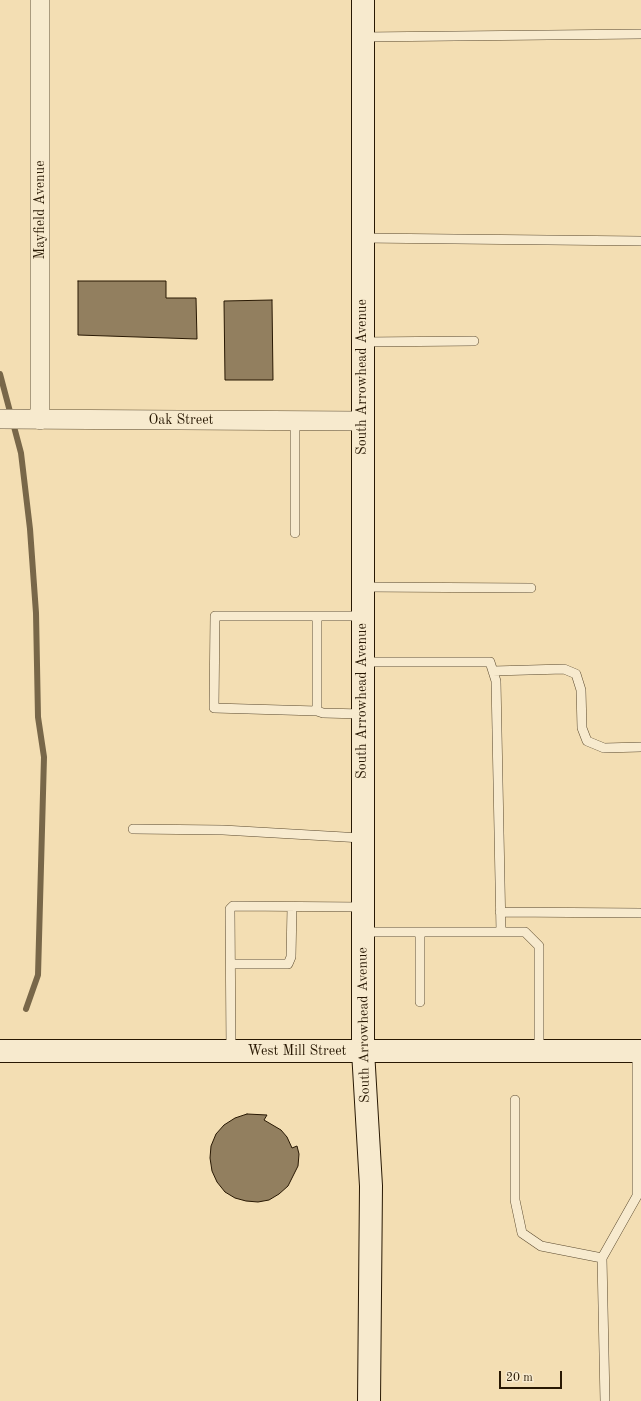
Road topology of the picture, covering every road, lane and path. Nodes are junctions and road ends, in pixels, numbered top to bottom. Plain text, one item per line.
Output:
1 (40, 0) edge
2 (363, 0) edge
3 (641, 34) edge
4 (363, 37) junction
5 (362, 238) junction
6 (641, 241) edge
7 (474, 341) dead end
8 (362, 342) junction
9 (7, 419) edge
10 (40, 420) junction
11 (295, 421) junction
12 (362, 421) junction
13 (295, 533) dead end
14 (362, 588) junction
15 (531, 588) dead end
16 (317, 616) junction
17 (362, 616) junction
18 (362, 662) junction
19 (493, 671) junction
20 (317, 711) junction
21 (362, 714) junction
22 (641, 747) edge
23 (133, 829) dead end
24 (362, 838) junction
25 (292, 907) junction
26 (363, 907) junction
27 (500, 912) junction
28 (641, 912) edge
29 (362, 932) junction
30 (420, 932) junction
31 (500, 932) junction
32 (231, 964) junction
33 (420, 1002) dead end
34 (0, 1051) edge
35 (231, 1051) junction
36 (363, 1051) junction
37 (539, 1051) junction
38 (639, 1051) edge
39 (515, 1100) dead end
40 (602, 1258) junction
41 (369, 1401) edge
42 (605, 1401) edge

1 - 10 street, Mayfield Avenue
2 - 4 main road, South Arrowhead Avenue
3 - 4 lane
4 - 5 main road, South Arrowhead Avenue
5 - 6 lane
5 - 8 main road, South Arrowhead Avenue
7 - 8 lane
8 - 12 main road, South Arrowhead Avenue
9 - 10 street, Oak Street
10 - 11 street, Oak Street
11 - 12 street, Oak Street
11 - 13 lane
12 - 14 main road, South Arrowhead Avenue
14 - 15 lane
14 - 17 main road, South Arrowhead Avenue
16 - 17 lane
16 - 20 lane
16 - 20 lane
17 - 18 main road, South Arrowhead Avenue
18 - 19 lane
18 - 21 main road, South Arrowhead Avenue
19 - 22 lane
19 - 27 lane
20 - 21 lane
21 - 24 main road, South Arrowhead Avenue
23 - 24 lane
24 - 26 main road, South Arrowhead Avenue
25 - 26 lane
25 - 32 lane
25 - 32 lane
26 - 29 main road, South Arrowhead Avenue
27 - 28 lane
27 - 31 lane
29 - 30 lane
29 - 36 main road, South Arrowhead Avenue
30 - 31 lane
30 - 33 lane
31 - 37 lane
32 - 35 lane
34 - 35 main road, West Mill Street
35 - 36 main road, West Mill Street
36 - 37 main road, West Mill Street
36 - 41 main road, South Arrowhead Avenue
37 - 38 main road, West Mill Street
38 - 40 lane
39 - 40 lane
40 - 42 lane

